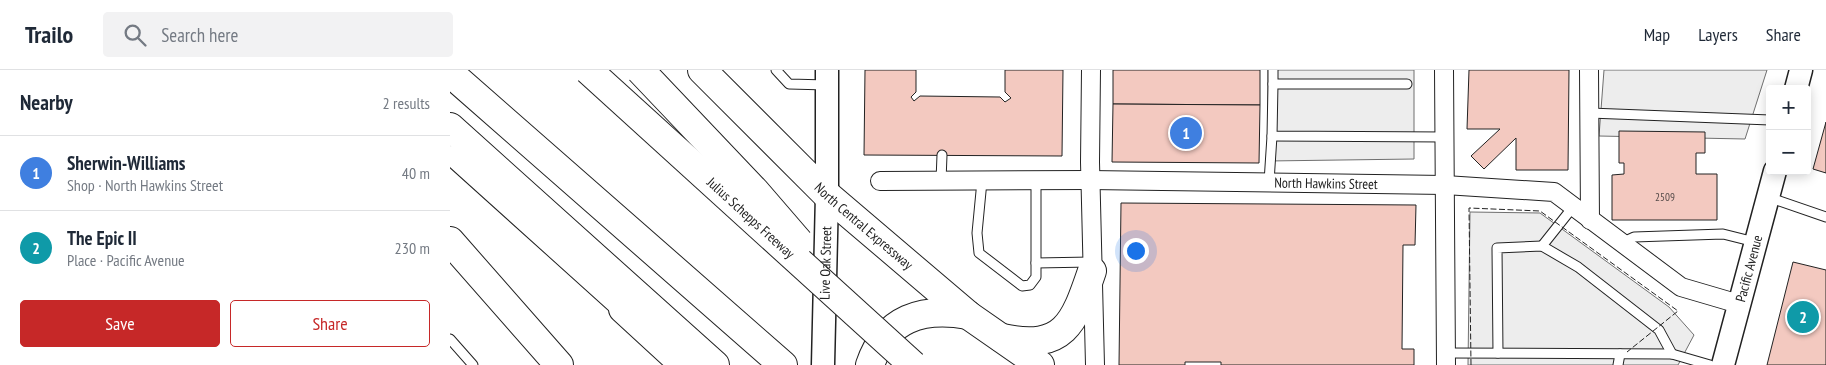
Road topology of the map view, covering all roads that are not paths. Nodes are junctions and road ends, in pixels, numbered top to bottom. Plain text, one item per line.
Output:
1 (588, 70) edge
2 (640, 70) edge
3 (702, 70) edge
4 (776, 70) edge
5 (1091, 70) edge
6 (1273, 70) edge
7 (1444, 70) edge
8 (1589, 70) edge
9 (1801, 70) edge
10 (450, 73) edge
11 (827, 77) edge
12 (1273, 84) junction
13 (1407, 84) dead end
14 (1797, 85) edge
15 (1590, 113) junction
16 (1766, 120) edge
17 (450, 127) edge
18 (1272, 136) junction
19 (1445, 138) junction
20 (450, 148) edge
21 (450, 155) edge
22 (942, 155) dead end
23 (1774, 175) edge
24 (1036, 180) junction
25 (1090, 180) junction
26 (880, 181) dead end
27 (941, 181) junction
28 (982, 181) junction
29 (1269, 182) junction
30 (1445, 184) junction
31 (827, 195) junction
32 (1768, 197) junction
33 (1573, 206) junction
34 (1826, 217) edge
35 (1590, 220) junction
36 (450, 241) edge
37 (1755, 242) junction
38 (1621, 243) junction
39 (1542, 246) junction
40 (1036, 263) junction
41 (1091, 267) junction
42 (1739, 304) junction
43 (968, 315) junction
44 (869, 326) junction
45 (1001, 338) junction
46 (450, 339) edge
47 (1498, 353) junction
48 (1620, 354) junction
49 (1672, 354) junction
50 (1446, 359) edge
51 (473, 365) edge
52 (559, 365) edge
53 (684, 365) edge
54 (715, 365) edge
55 (783, 365) edge
56 (823, 365) edge
57 (870, 365) edge
58 (913, 365) edge
59 (1040, 365) edge
60 (1095, 365) edge
61 (1618, 365) edge
62 (1710, 365) edge
63 (1723, 365) edge

1 - 44 main road, Julius Schepps Freeway, bridge
2 - 44 main road, bridge
3 - 31 main road, North Central Expressway
4 - 11 lane
5 - 25 street
6 - 12 lane
7 - 19 street
8 - 15 street
9 - 14 street
10 - 55 main road
11 - 31 street, Live Oak Street
12 - 13 lane
12 - 18 lane
15 - 16 lane
15 - 35 street
17 - 54 main road
18 - 19 lane
18 - 29 lane
19 - 30 street
20 - 53 main road
21 - 53 street
22 - 27 lane
23 - 32 street, Pacific Avenue
24 - 25 street, North Hawkins Street
24 - 28 street, North Hawkins Street
24 - 40 lane
25 - 29 street, North Hawkins Street
25 - 41 street
26 - 27 street, North Hawkins Street
27 - 28 street, North Hawkins Street
28 - 40 lane
29 - 30 street, North Hawkins Street
30 - 33 street, North Hawkins Street
30 - 50 street
31 - 43 main road, North Central Expressway
31 - 56 street, Live Oak Street
32 - 34 lane
32 - 37 street, Pacific Avenue
33 - 35 street, North Hawkins Street
33 - 39 lane
35 - 38 street, North Hawkins Street
36 - 52 main road
37 - 38 lane
37 - 42 street, Pacific Avenue
38 - 42 street, North Hawkins Street
39 - 47 lane
39 - 49 lane
40 - 41 lane
41 - 45 main road
41 - 60 street
42 - 63 street, Pacific Avenue
43 - 45 main road, North Central Expressway
43 - 57 main road
44 - 58 main road, Julius Schepps Freeway, bridge
45 - 59 main road, North Central Expressway
46 - 51 lane
47 - 48 lane
47 - 50 lane
48 - 49 lane
48 - 61 lane
49 - 62 lane

